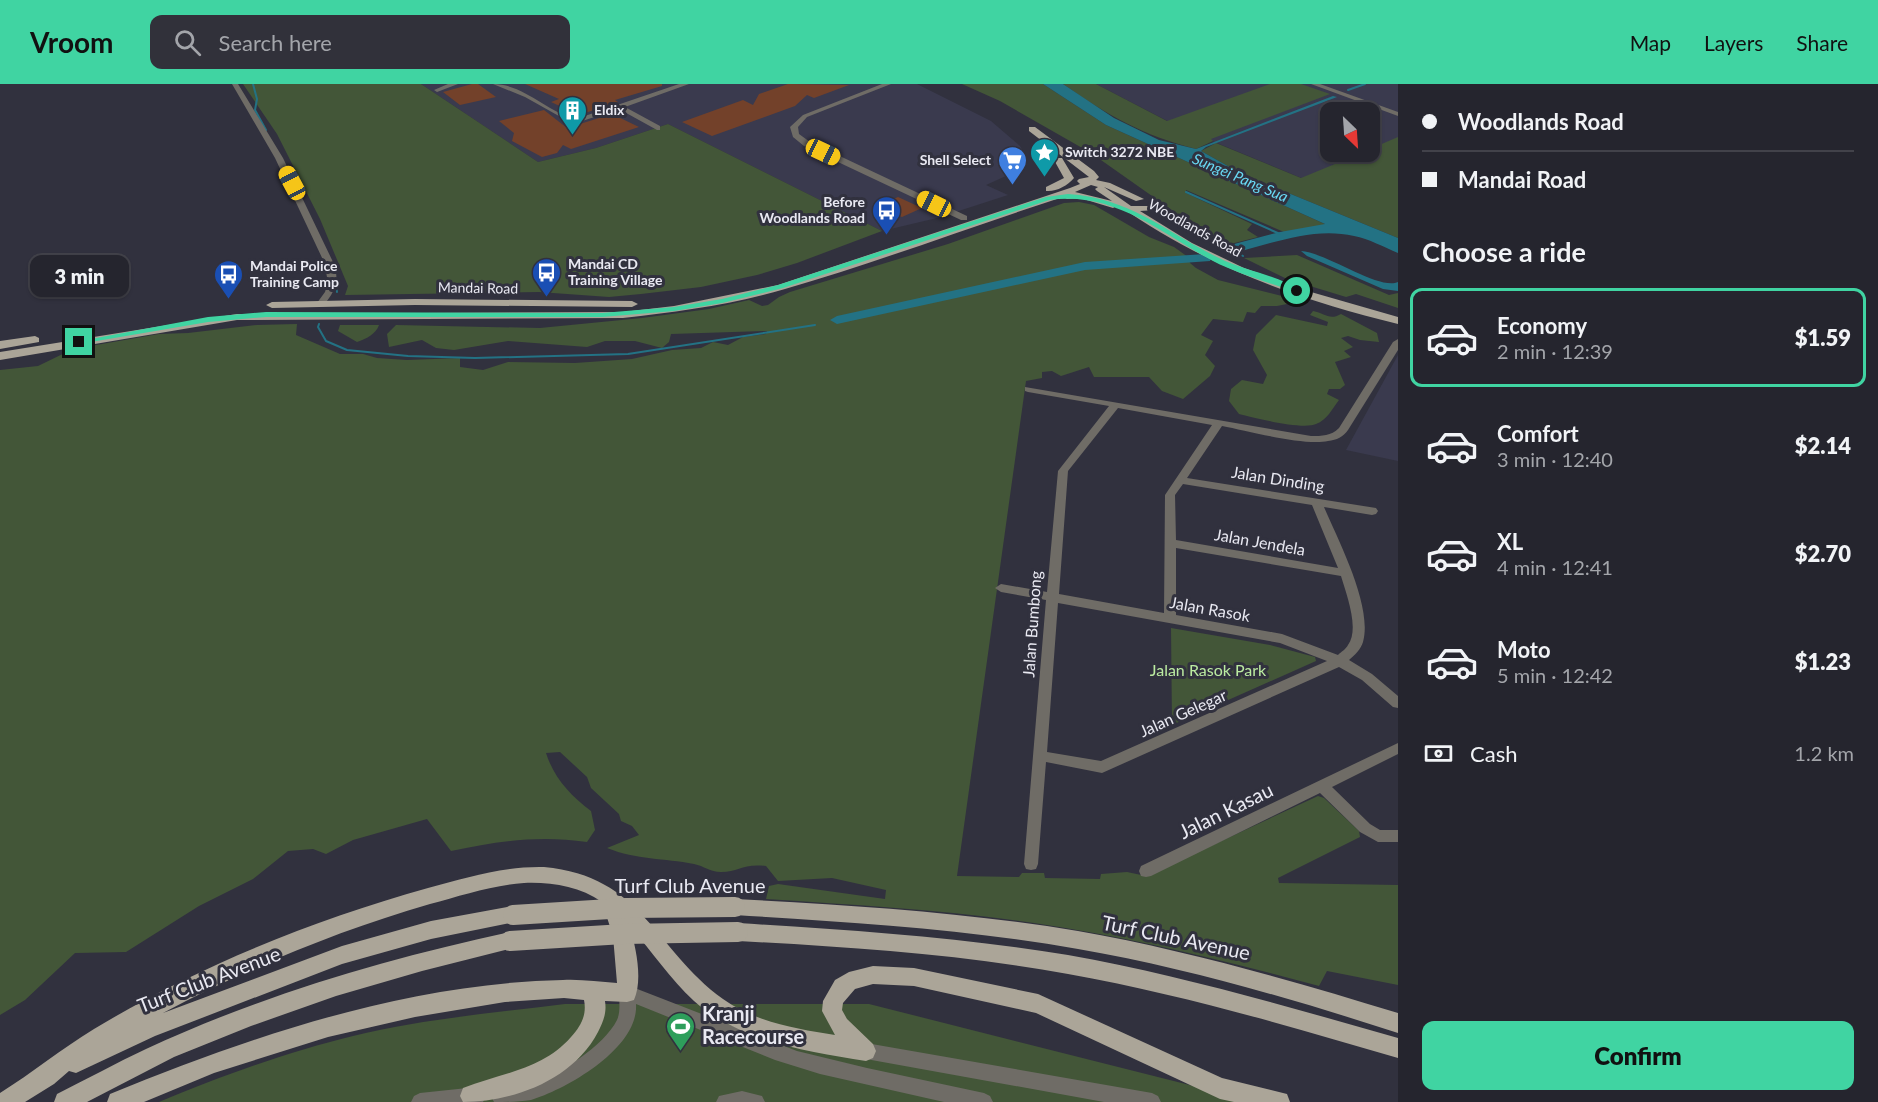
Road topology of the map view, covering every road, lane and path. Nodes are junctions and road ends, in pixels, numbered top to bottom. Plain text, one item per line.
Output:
1 (235, 84) edge
2 (455, 84) edge
3 (496, 84) edge
4 (659, 84) edge
5 (686, 84) edge
6 (888, 84) edge
7 (1314, 84) edge
8 (437, 90) dead end
9 (670, 90) junction
10 (621, 107) junction
11 (1398, 114) edge
12 (657, 128) dead end
13 (1032, 129) dead end
14 (1069, 167) junction
15 (1067, 181) junction
16 (1090, 182) junction
17 (1049, 194) junction
18 (1138, 199) dead end
19 (1152, 208) dead end
20 (1134, 212) junction
21 (964, 218) junction
22 (1216, 255) junction
23 (848, 256) junction
24 (868, 258) junction
25 (321, 303) junction
26 (467, 303) junction
27 (473, 316) junction
28 (1398, 316) edge
29 (1398, 321) edge
30 (1398, 342) edge
31 (0, 345) edge
32 (0, 356) edge
33 (1028, 389) dead end
34 (1114, 405) junction
35 (1218, 424) junction
36 (1180, 480) junction
37 (1316, 502) junction
38 (1372, 511) dead end
39 (1169, 543) junction
40 (1345, 573) junction
41 (1001, 588) dead end
42 (1052, 598) junction
43 (1170, 618) junction
44 (1340, 661) junction
45 (1398, 703) edge
46 (1398, 748) edge
47 (1041, 756) junction
48 (1322, 786) junction
49 (1398, 836) edge
50 (1031, 864) dead end
51 (1146, 871) dead end
52 (606, 894) junction
53 (589, 990) junction
54 (627, 993) junction
55 (1398, 1023) edge
56 (1398, 1048) edge
57 (866, 1051) junction
58 (37, 1081) junction
59 (471, 1096) junction
60 (5, 1102) edge
61 (65, 1102) edge
62 (118, 1102) edge
63 (420, 1102) edge
64 (725, 1102) edge
65 (756, 1102) edge
66 (984, 1102) edge
67 (1152, 1102) edge
68 (1280, 1102) edge

1 - 25 street
2 - 8 street
3 - 10 street
4 - 9 street
5 - 9 street
6 - 21 street
7 - 11 street
9 - 10 street
10 - 12 street
13 - 16 main road
14 - 15 main road
14 - 15 main road, Woodlands Road
14 - 16 main road, Woodlands Road
15 - 17 main road
16 - 17 main road
16 - 18 main road
16 - 20 main road, Woodlands Road
17 - 20 main road
17 - 21 main road, Mandai Road
17 - 24 main road, Mandai Road
19 - 20 main road
20 - 22 main road, Woodlands Road
21 - 23 main road, Mandai Road
22 - 28 main road, Woodlands Road
22 - 29 main road, Woodlands Road
23 - 24 main road
23 - 26 main road, Mandai Road
24 - 27 main road, Mandai Road
25 - 26 main road, Mandai Road
25 - 31 main road, Mandai Road
26 - 27 main road
27 - 32 main road, Mandai Road
30 - 35 street
33 - 34 street
34 - 35 street
34 - 42 street, Jalan Bumbong
35 - 36 street
36 - 37 street, Jalan Dinding
36 - 39 street
37 - 38 street, Jalan Dinding
37 - 40 street
39 - 40 street, Jalan Jendela
39 - 43 street
40 - 44 street
41 - 42 street, Jalan Rasok
42 - 43 street, Jalan Rasok
42 - 47 street, Jalan Bumbong
43 - 44 street, Jalan Rasok
44 - 45 street, Jalan Rasok
44 - 47 street, Jalan Gelegar
46 - 48 street, Jalan Kasau
47 - 50 street, Jalan Bumbong
48 - 49 street
48 - 51 street, Jalan Kasau
52 - 54 main road
52 - 57 main road
52 - 58 main road
53 - 54 main road
53 - 59 main road
53 - 62 main road
54 - 59 street
54 - 66 street
55 - 58 main road, Turf Club Avenue, bridge
56 - 61 main road, bridge
57 - 67 street
57 - 68 main road
58 - 60 main road, Turf Club Avenue
59 - 63 street
64 - 65 street

